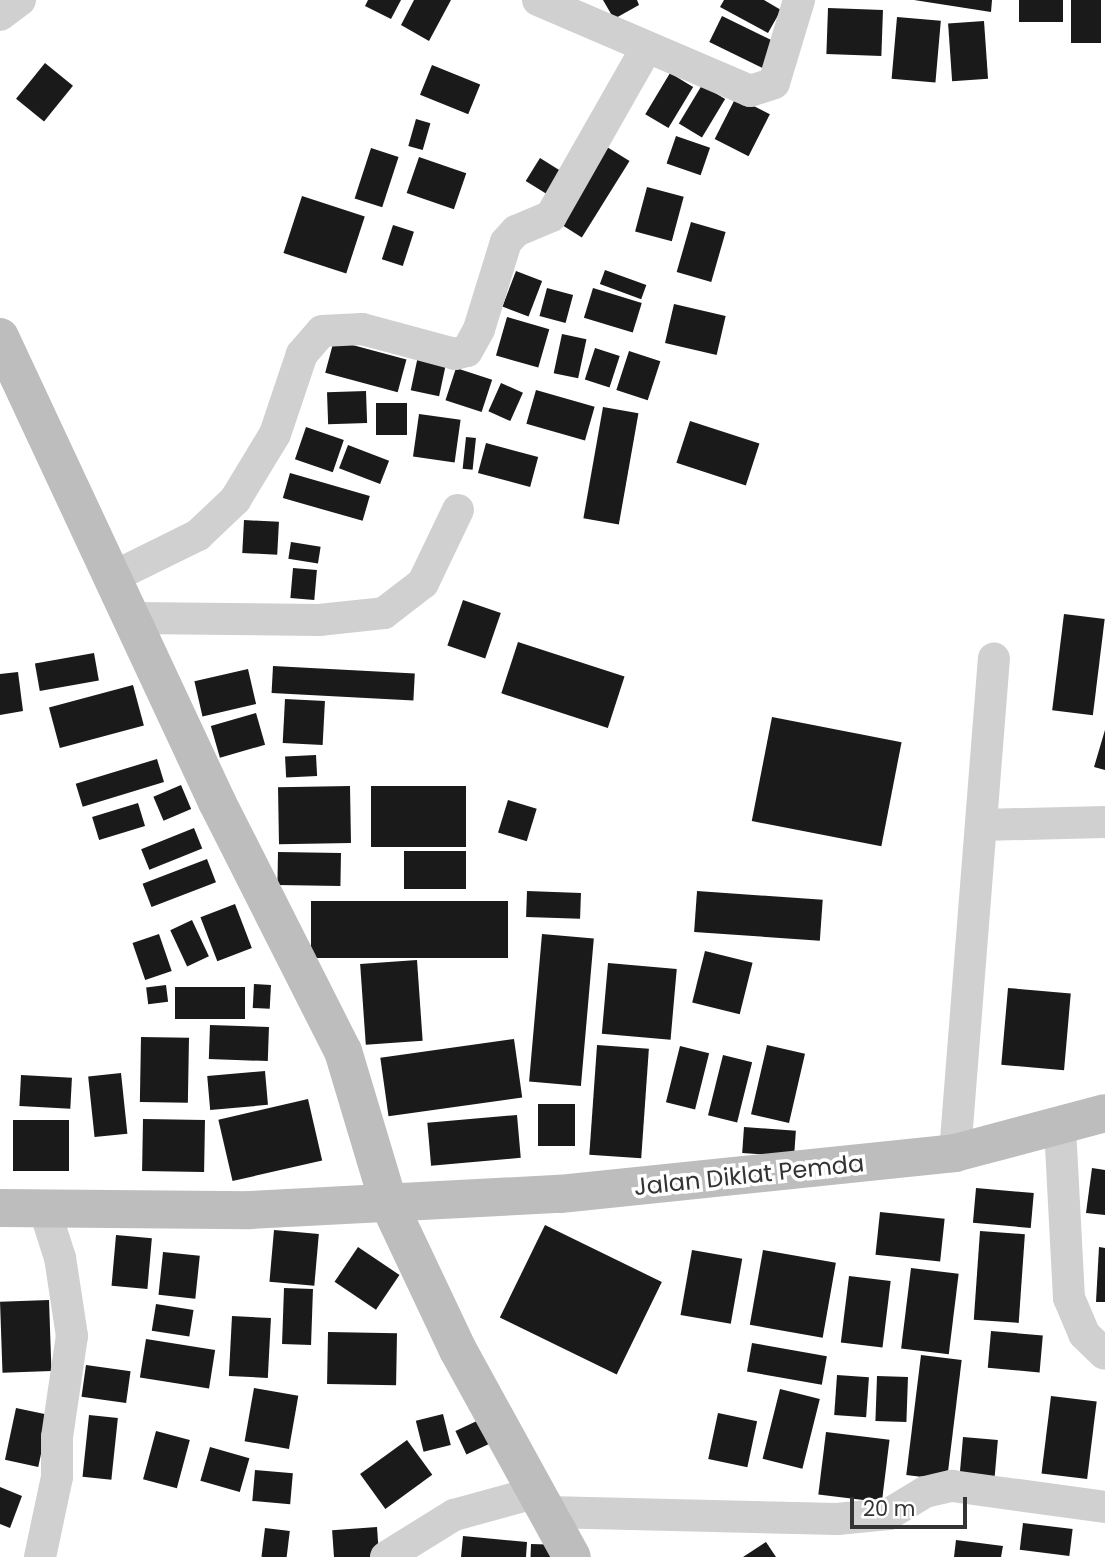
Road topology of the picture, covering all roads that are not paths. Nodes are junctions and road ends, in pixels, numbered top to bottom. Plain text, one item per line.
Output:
1 (20, 0) edge
2 (538, 0) edge
3 (800, 0) edge
4 (0, 15) edge
5 (646, 49) junction
6 (0, 337) edge
7 (458, 510) dead end
8 (115, 576) junction
9 (133, 618) junction
10 (994, 659) dead end
11 (1105, 822) edge
12 (982, 825) junction
13 (1105, 1113) edge
14 (1060, 1126) junction
15 (955, 1153) junction
16 (389, 1204) junction
17 (0, 1208) edge
18 (44, 1208) junction
19 (1104, 1353) edge
20 (543, 1502) junction
21 (1105, 1507) edge
22 (40, 1557) edge
23 (387, 1557) edge
24 (572, 1557) edge

1 - 4 street
2 - 5 street
3 - 5 street
5 - 8 street
6 - 8 street
7 - 9 street
8 - 9 street
9 - 16 street
10 - 12 street
11 - 12 street
12 - 15 street
13 - 14 street, Jalan Diklat Pemda
14 - 15 street, Jalan Diklat Pemda
14 - 19 street
15 - 16 street, Jalan Diklat Pemda
16 - 18 street, Jalan Diklat Pemda
16 - 20 street
17 - 18 street, Jalan Diklat Pemda
18 - 22 street
20 - 21 street
20 - 23 street
20 - 24 street

